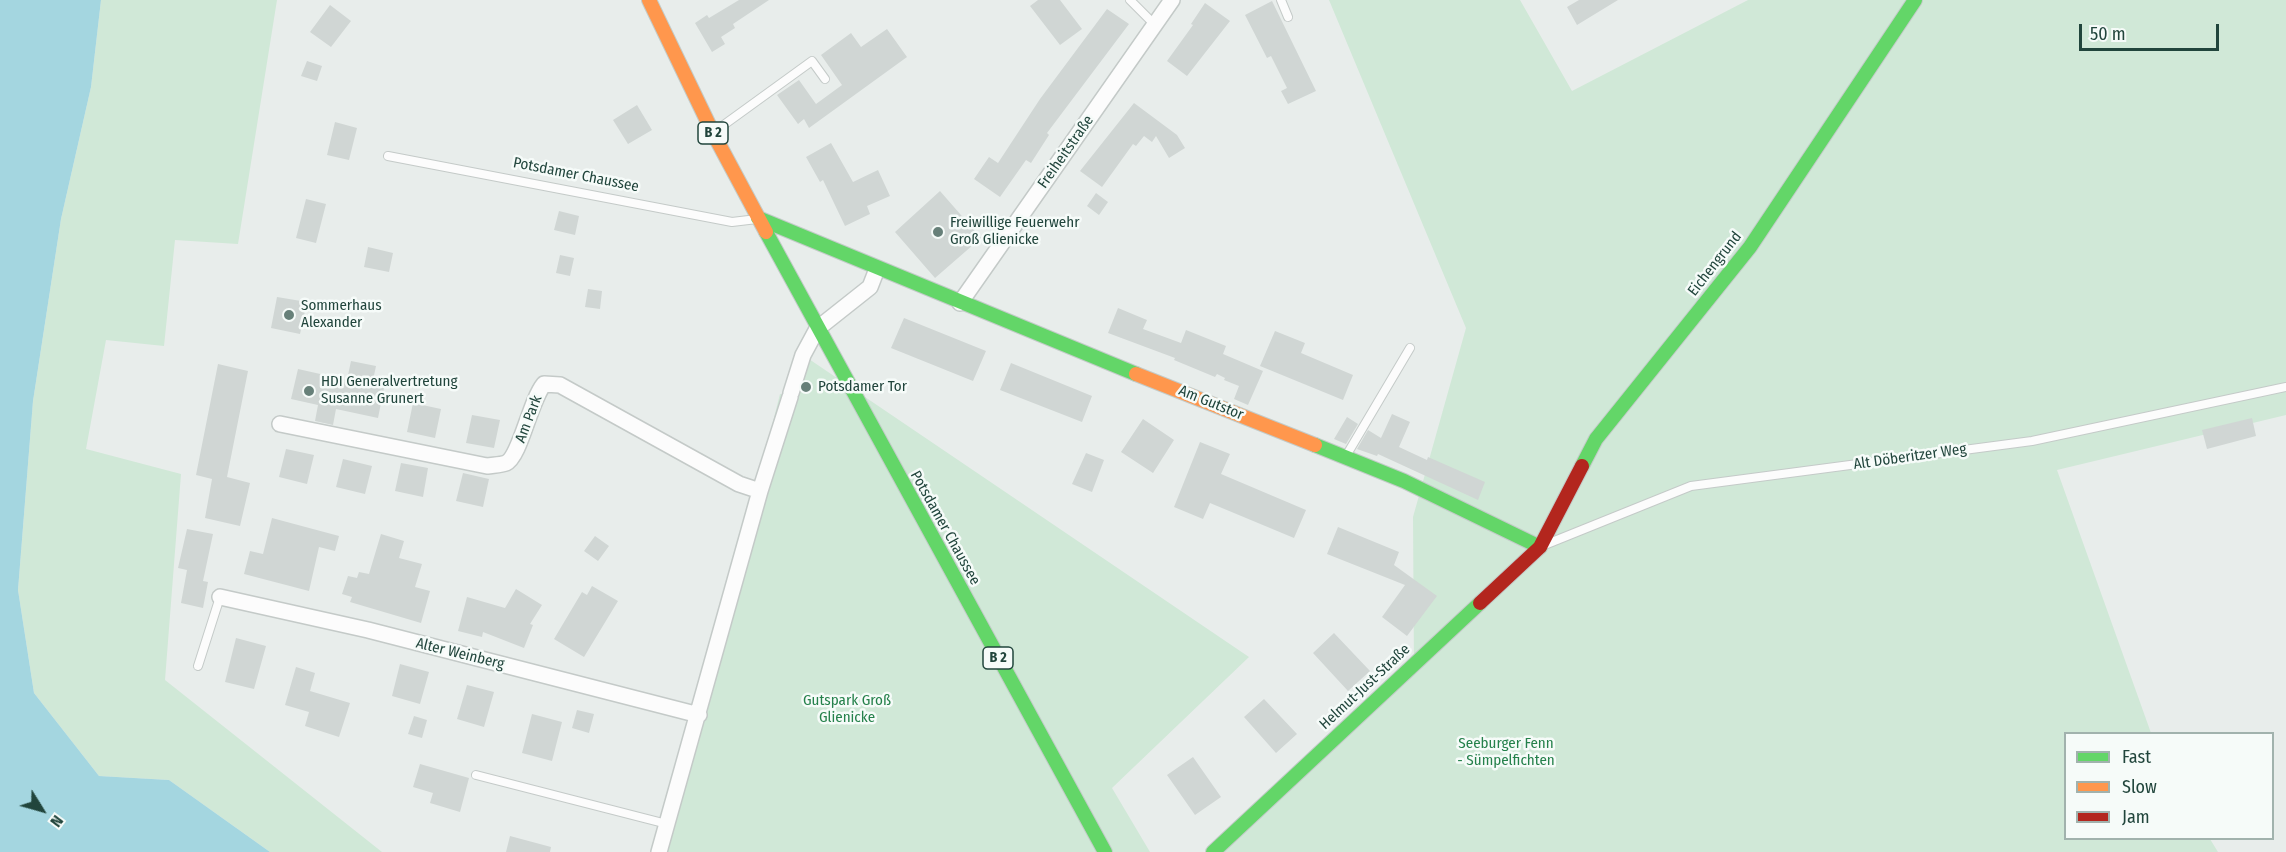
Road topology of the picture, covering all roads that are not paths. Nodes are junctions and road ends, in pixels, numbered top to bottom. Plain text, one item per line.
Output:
1 (649, 0) edge
2 (1130, 0) edge
3 (1172, 0) edge
4 (1281, 0) edge
5 (1915, 0) edge
6 (1288, 17) dead end
7 (1155, 25) junction
8 (825, 79) dead end
9 (712, 133) junction
10 (388, 156) dead end
11 (758, 218) junction
12 (877, 269) junction
13 (960, 303) junction
14 (817, 329) junction
15 (1410, 348) dead end
16 (2286, 387) edge
17 (280, 424) dead end
18 (1345, 457) junction
19 (760, 491) junction
20 (1540, 547) junction
21 (220, 597) joint
22 (198, 666) dead end
23 (699, 714) junction
24 (476, 775) dead end
25 (667, 824) junction
26 (659, 852) edge
27 (1105, 852) edge
28 (1213, 852) edge

1 - 9 street, Potsdamer Chaussee / B 2
2 - 7 lane
3 - 7 street, Freiheitstraße
4 - 6 lane
5 - 20 street, Eichengrund
7 - 13 street, Freiheitstraße
8 - 9 lane
9 - 11 street, Potsdamer Chaussee / B 2
10 - 11 lane, Potsdamer Chaussee
11 - 12 street, Am Gutstor
11 - 14 street, Potsdamer Chaussee / B 2
12 - 13 street, Am Gutstor
12 - 14 street
13 - 18 street, Am Gutstor
14 - 19 street
14 - 27 street, Potsdamer Chaussee / B 2
15 - 18 lane
16 - 20 lane, Alt Döberitzer Weg
17 - 19 street, Am Park
18 - 20 street, Am Gutstor
19 - 23 street
20 - 28 street, Helmut-Just-Straße
21 - 22 lane
21 - 23 street, Alter Weinberg
23 - 25 street
24 - 25 lane
25 - 26 street

